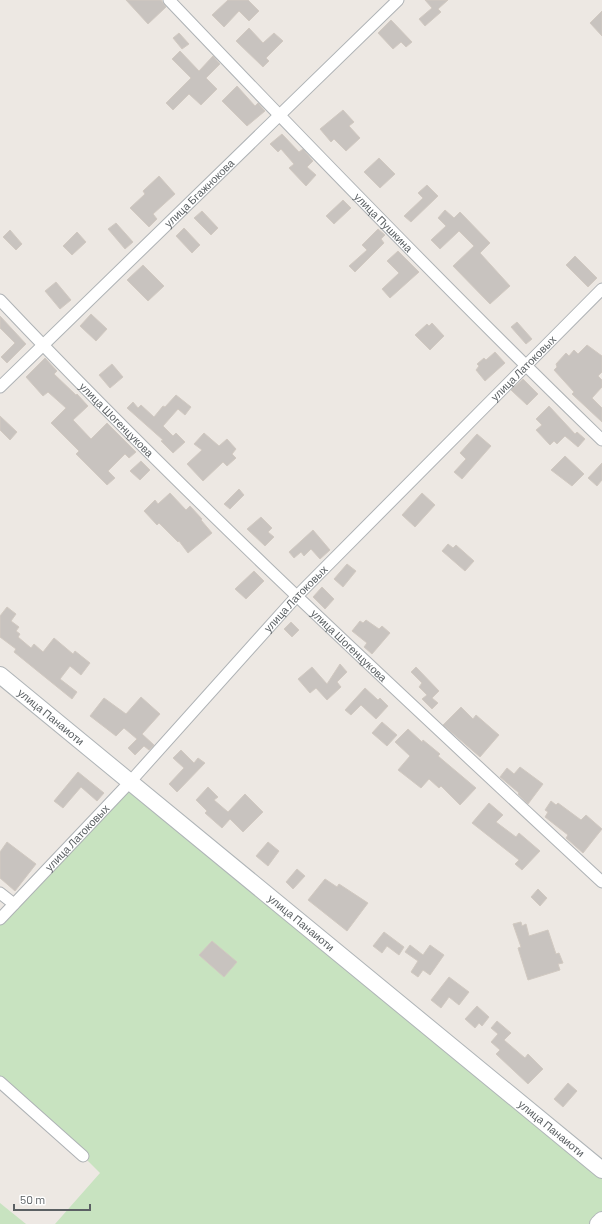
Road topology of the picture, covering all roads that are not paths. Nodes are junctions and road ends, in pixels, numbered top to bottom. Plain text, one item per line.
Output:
1 (169, 0) edge
2 (398, 0) edge
3 (279, 115) junction
4 (602, 289) edge
5 (0, 300) edge
6 (43, 346) junction
7 (526, 366) junction
8 (0, 387) edge
9 (602, 440) edge
10 (296, 597) junction
11 (0, 675) edge
12 (130, 782) junction
13 (602, 882) edge
14 (0, 893) edge
15 (14, 904) junction
16 (0, 919) edge
17 (0, 1082) edge
18 (83, 1156) dead end
19 (602, 1170) edge
20 (602, 1220) edge
21 (598, 1224) edge

1 - 3 street, улица Пушкина
2 - 3 street, улица Бгажнокова
3 - 6 street, улица Бгажнокова
3 - 7 street, улица Пушкина
4 - 7 street, улица Латоковых
5 - 6 street, улица Шогенцукова
6 - 8 street, улица Бгажнокова
6 - 10 street, улица Шогенцукова
7 - 9 street, улица Пушкина
7 - 10 street, улица Латоковых
10 - 12 street, улица Латоковых
10 - 13 street, улица Шогенцукова
11 - 12 street, улица Панаиоти
12 - 15 street, улица Латоковых
12 - 19 street, улица Панаиоти
14 - 15 street
15 - 16 street, улица Латоковых
17 - 18 street
20 - 21 street

